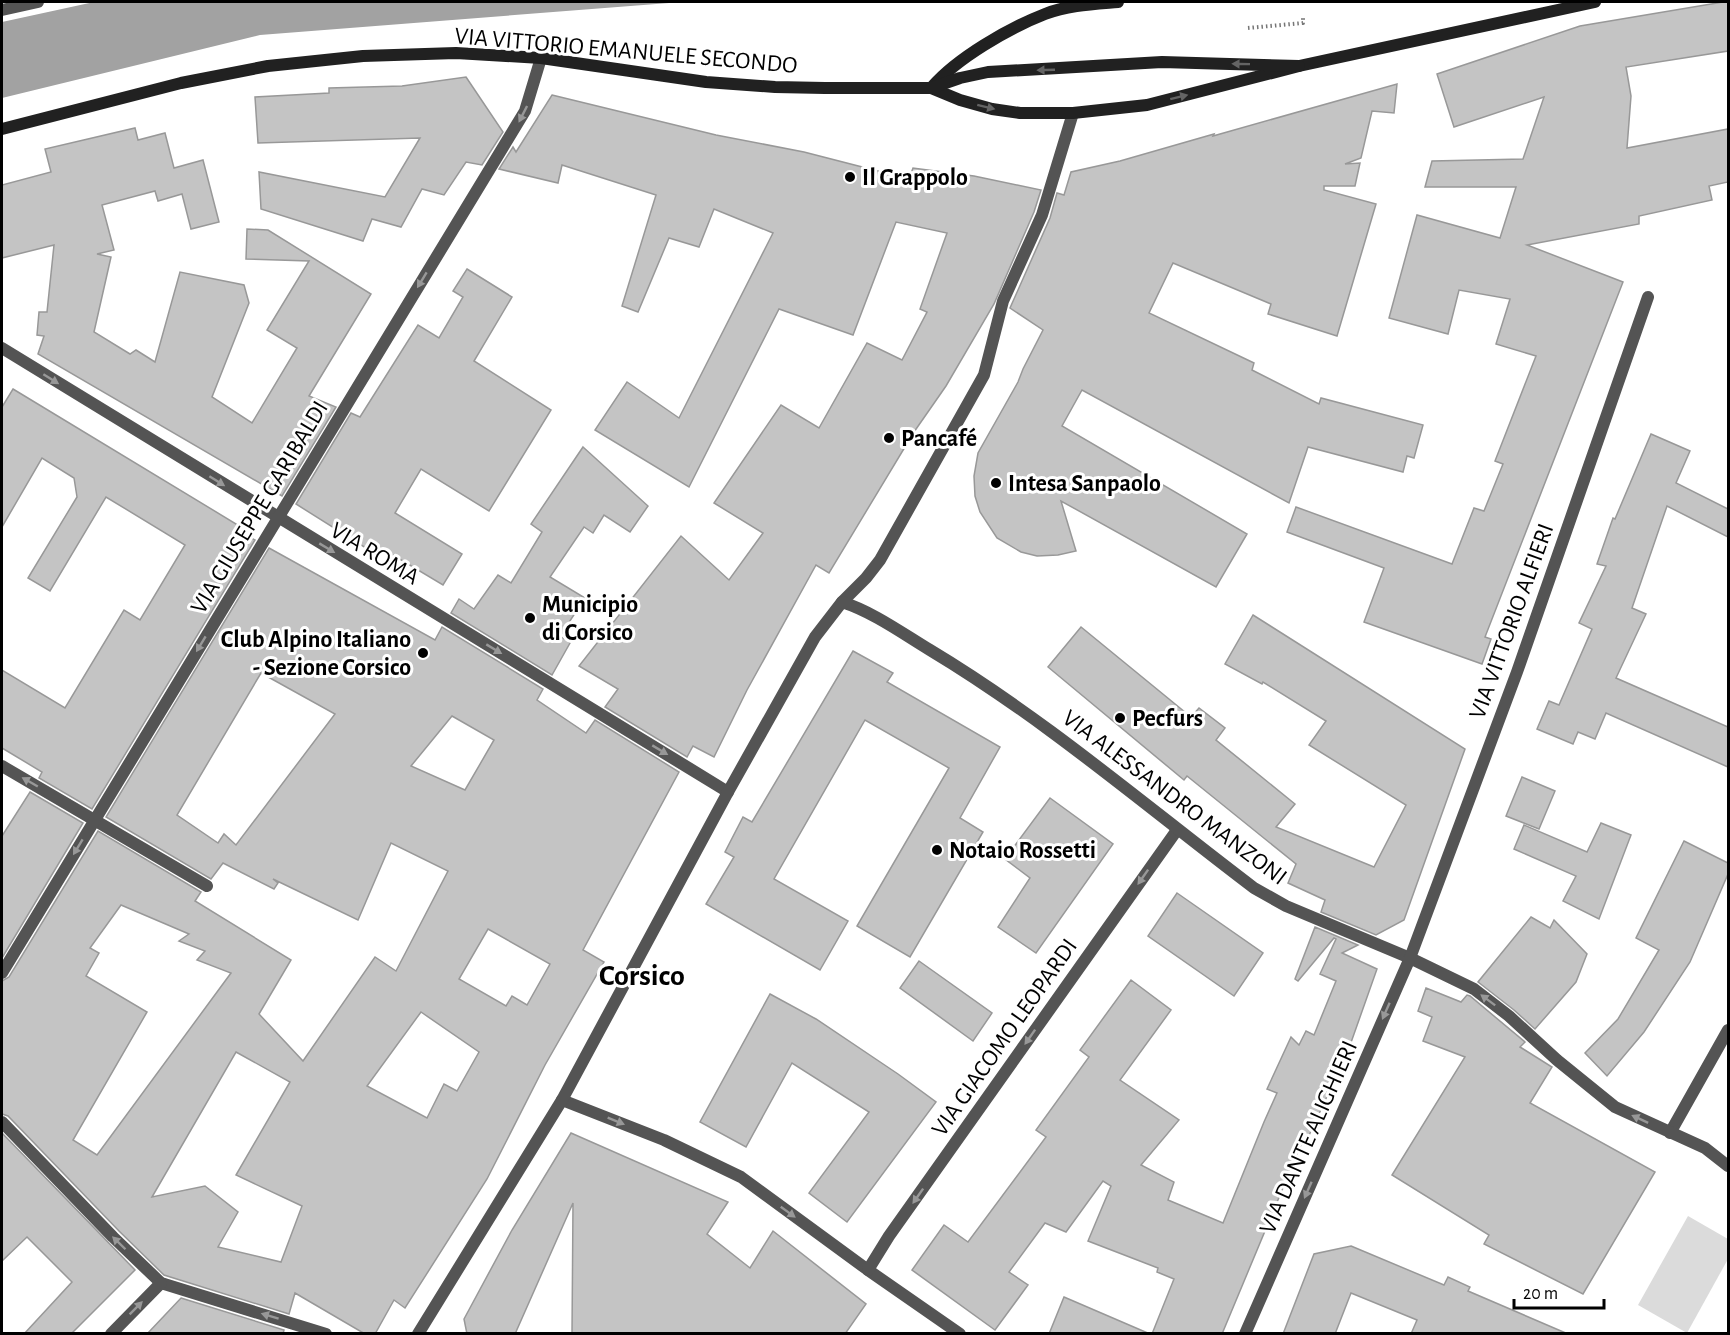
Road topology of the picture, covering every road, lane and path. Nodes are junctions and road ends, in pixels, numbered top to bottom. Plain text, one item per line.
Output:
1 (38, 2) edge
2 (1118, 2) edge
3 (1595, 2) edge
4 (23, 3) edge
5 (2, 10) edge
6 (1303, 18) dead end
7 (1248, 28) dead end
8 (541, 58) junction
9 (1299, 66) junction
10 (931, 88) junction
11 (1073, 112) junction
12 (2, 129) edge
13 (1648, 297) dead end
14 (2, 348) edge
15 (277, 518) junction
16 (842, 602) junction
17 (2, 766) edge
18 (728, 792) junction
19 (95, 820) junction
20 (1177, 830) junction
21 (207, 886) dead end
22 (1410, 958) junction
23 (2, 974) edge
24 (1728, 1030) edge
25 (562, 1100) junction
26 (2, 1122) edge
27 (1670, 1133) junction
28 (1728, 1167) edge
29 (868, 1270) junction
30 (161, 1283) junction
31 (111, 1334) edge
32 (326, 1334) edge
33 (418, 1334) edge
34 (960, 1334) edge
35 (1245, 1334) edge

1 - 4 street
2 - 10 main road
3 - 9 main road, VIA VITTORIO EMANUELE SECONDO
4 - 5 street
6 - 7 path
8 - 10 main road, VIA VITTORIO EMANUELE SECONDO
8 - 12 main road, VIA VITTORIO EMANUELE SECONDO
8 -> 15 street, VIA GIUSEPPE GARIBALDI
9 -> 10 main road, VIA VITTORIO EMANUELE SECONDO
11 -> 9 main road, VIA VITTORIO EMANUELE SECONDO
10 -> 11 main road, VIA VITTORIO EMANUELE SECONDO
11 - 16 street
13 - 22 street, VIA VITTORIO ALFIERI
14 -> 15 street, VIA ROMA
15 -> 18 street, VIA ROMA
15 -> 19 street, VIA GIUSEPPE GARIBALDI
16 - 18 street
16 - 20 street, VIA ALESSANDRO MANZONI
19 -> 17 street
18 - 25 street
19 - 21 street
19 -> 23 street, VIA GIUSEPPE GARIBALDI
20 - 22 street, VIA ALESSANDRO MANZONI
20 -> 29 street, VIA GIACOMO LEOPARDI
27 -> 22 street, VIA ALESSANDRO MANZONI
22 -> 35 street, VIA DANTE ALIGHIERI
24 - 27 street
25 -> 29 street
25 - 33 street
30 -> 26 street
27 - 28 street, VIA ALESSANDRO MANZONI
29 - 34 street
31 -> 30 street
32 -> 30 street

